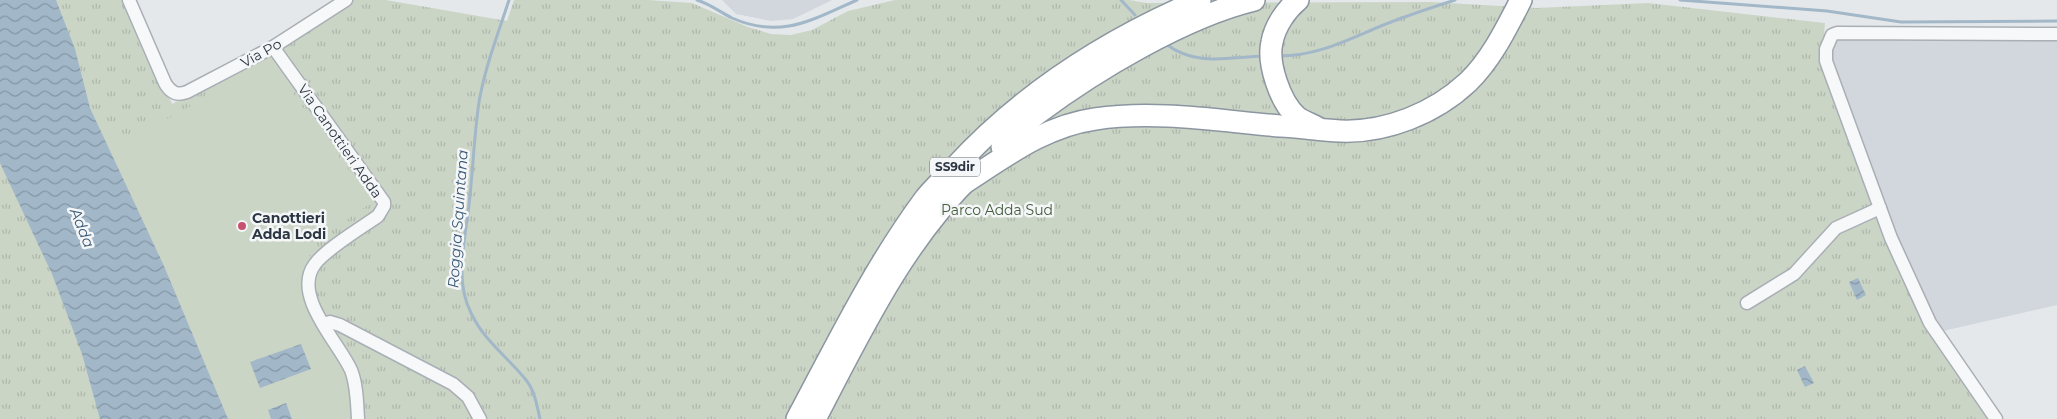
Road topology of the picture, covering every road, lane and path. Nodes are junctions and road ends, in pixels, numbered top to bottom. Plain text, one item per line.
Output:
1 (129, 0) edge
2 (346, 0) edge
3 (1200, 0) edge
4 (1254, 0) edge
5 (1298, 0) edge
6 (1521, 0) edge
7 (2057, 34) edge
8 (273, 47) junction
9 (1320, 129) junction
10 (964, 182) junction
11 (1880, 208) junction
12 (1747, 303) dead end
13 (323, 324) junction
14 (358, 419) edge
15 (480, 419) edge
16 (797, 419) edge
17 (815, 419) edge
18 (1996, 419) edge

1 - 8 street, Via Po
2 - 8 street, Via Po
3 - 16 highway, SS9dir
4 - 10 highway, SS9dir
5 - 9 highway
6 - 9 highway
7 - 11 street
8 - 13 street, Via Canottieri Adda
9 - 10 highway
10 - 17 highway
11 - 12 street
11 - 18 street
13 - 14 street
13 - 15 street

